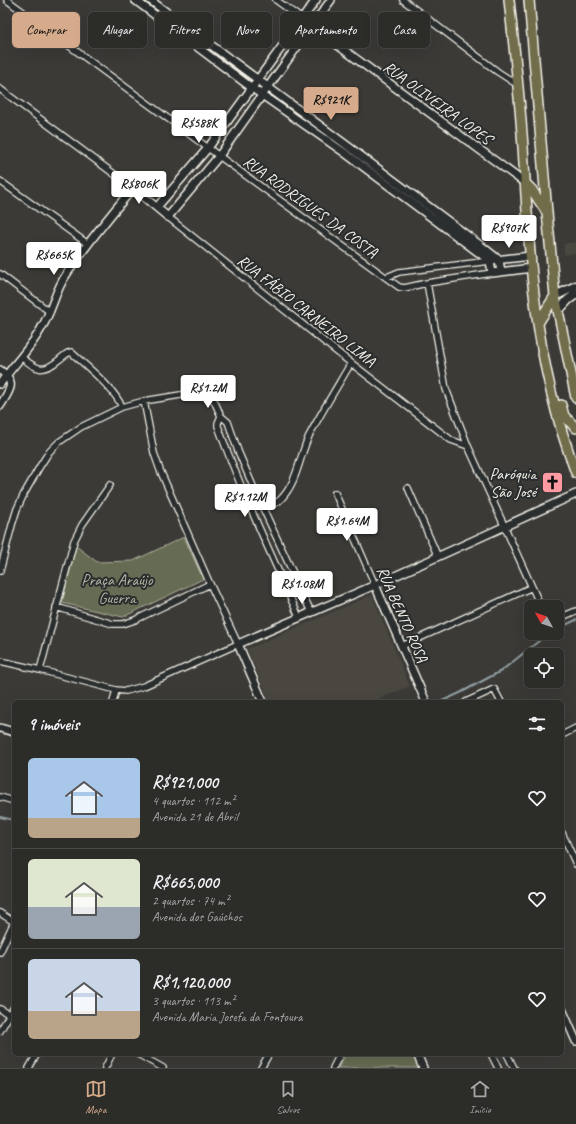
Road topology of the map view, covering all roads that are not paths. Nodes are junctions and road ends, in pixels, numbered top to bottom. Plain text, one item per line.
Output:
1 (7, 0) edge
2 (136, 0) edge
3 (150, 0) edge
4 (276, 0) edge
5 (316, 0) edge
6 (331, 0) edge
7 (403, 0) edge
8 (510, 0) edge
9 (529, 0) edge
10 (292, 12) edge
11 (308, 12) edge
12 (323, 12) edge
13 (281, 48) edge
14 (297, 48) edge
15 (341, 48) edge
16 (258, 80) junction
17 (518, 85) junction
18 (268, 87) junction
19 (252, 88) junction
20 (0, 89) edge
21 (262, 95) junction
22 (208, 148) junction
23 (347, 150) junction
24 (220, 156) junction
25 (0, 181) edge
26 (389, 181) junction
27 (525, 183) junction
28 (133, 188) junction
29 (157, 208) junction
30 (547, 212) junction
31 (168, 217) junction
32 (88, 244) junction
33 (531, 256) junction
34 (499, 260) junction
35 (490, 261) junction
36 (532, 268) junction
37 (500, 272) junction
38 (492, 273) junction
39 (0, 274) edge
40 (387, 278) junction
41 (427, 283) junction
42 (576, 286) edge
43 (576, 294) edge
44 (555, 296) junction
45 (558, 311) junction
46 (50, 312) junction
47 (538, 323) junction
48 (21, 357) junction
49 (351, 363) junction
50 (0, 370) edge
51 (7, 375) junction
52 (0, 382) edge
53 (550, 388) junction
54 (576, 398) edge
55 (144, 401) junction
56 (0, 406) edge
57 (122, 407) junction
58 (221, 416) junction
59 (576, 428) edge
60 (468, 446) junction
61 (238, 451) junction
62 (228, 455) junction
63 (576, 473) edge
64 (110, 485) dead end
65 (408, 488) dead end
66 (255, 491) junction
67 (335, 493) dead end
68 (576, 494) edge
69 (245, 496) junction
70 (264, 508) junction
71 (505, 526) junction
72 (438, 557) junction
73 (0, 571) edge
74 (210, 584) junction
75 (376, 585) junction
76 (532, 586) junction
77 (538, 600) edge
78 (56, 608) junction
79 (576, 610) edge
80 (311, 612) junction
81 (564, 616) edge
82 (299, 617) junction
83 (238, 644) junction
84 (402, 646) junction
85 (0, 661) edge
86 (40, 670) junction
87 (116, 690) junction
88 (114, 700) edge
89 (262, 700) edge
90 (425, 700) edge
91 (470, 700) edge
92 (500, 700) edge
93 (0, 728) edge
94 (576, 728) edge
95 (12, 731) edge
96 (564, 734) edge
97 (0, 797) edge
98 (12, 800) edge
99 (564, 837) edge
100 (576, 864) edge
101 (0, 913) edge
102 (12, 921) edge
103 (12, 926) edge
104 (0, 952) edge
105 (0, 1009) edge
106 (564, 1014) edge
107 (12, 1016) edge
108 (0, 1031) edge
109 (576, 1041) edge
110 (36, 1056) edge
111 (111, 1056) edge
112 (142, 1056) edge
113 (268, 1056) edge
114 (339, 1056) edge
115 (418, 1056) edge
116 (492, 1056) edge
117 (508, 1056) edge
118 (29, 1068) edge
119 (105, 1068) edge
120 (163, 1068) edge
121 (261, 1068) edge
122 (332, 1068) edge
123 (423, 1068) edge
124 (498, 1068) edge
125 (514, 1068) edge

1 - 22 street, RUA RODRIGUES DA COSTA
2 - 19 street
3 - 16 street
4 - 10 street, RUA OLIVEIRA LOPES
5 - 11 street
6 - 12 street
7 - 17 street
8 - 17 main road
9 - 30 main road
13 - 16 street
14 - 18 street
15 - 27 street, RUA OLIVEIRA LOPES
16 - 18 street
16 - 19 street
17 - 27 main road
18 - 21 street
18 - 23 street
19 - 21 street
19 - 22 street
20 - 28 street
21 - 23 street
21 - 24 street
22 - 24 street, RUA RODRIGUES DA COSTA
22 - 29 street
23 - 26 street
24 - 31 street
24 - 40 street, RUA RODRIGUES DA COSTA
25 - 32 street
26 - 34 street
26 - 35 street
27 - 30 main road
27 - 33 main road
28 - 29 street, RUA FÁBIO CARNEIRO LIMA
28 - 32 street
29 - 31 street, RUA FÁBIO CARNEIRO LIMA
30 - 44 main road
31 - 49 street, RUA FÁBIO CARNEIRO LIMA
32 - 46 street
33 - 34 street
33 - 36 main road
34 - 35 street
34 - 37 street
35 - 38 street
35 - 40 street
36 - 37 street
36 - 47 main road
37 - 38 street
38 - 41 street, RUA RODRIGUES DA COSTA
39 - 46 street
40 - 41 street, RUA RODRIGUES DA COSTA
41 - 60 street
42 - 44 main road
43 - 45 main road
44 - 45 main road
44 - 47 main road
45 - 54 main road
46 - 48 street
47 - 53 main road
48 - 51 street
48 - 57 street
49 - 60 street, RUA FÁBIO CARNEIRO LIMA
49 - 70 street
50 - 51 street
51 - 52 street
51 - 56 street
53 - 59 main road
53 - 63 main road
55 - 57 street
55 - 58 street
55 - 74 street
57 - 73 street
58 - 61 street
58 - 62 street
60 - 71 street
61 - 62 street
61 - 66 street
62 - 69 street
64 - 78 street
65 - 72 street
66 - 69 street
66 - 70 street
67 - 75 street, RUA BENTO ROSA
68 - 71 street
69 - 82 street
70 - 80 street
71 - 72 street
71 - 76 street
72 - 75 street
74 - 78 street
74 - 83 street
75 - 80 street
75 - 84 street, RUA BENTO ROSA
76 - 77 street
76 - 84 street
78 - 86 street
79 - 81 street
80 - 82 street
82 - 83 street
83 - 87 street
83 - 89 street
84 - 90 street, RUA BENTO ROSA
85 - 86 street
86 - 87 street
87 - 88 street
91 - 92 street
93 - 95 street
94 - 96 street
97 - 98 street
99 - 100 street
101 - 102 street
103 - 104 street
105 - 107 street
106 - 109 street
107 - 108 street
110 - 118 street
111 - 119 street
112 - 120 street
113 - 121 street
114 - 122 street
115 - 123 street
116 - 124 street
117 - 125 street

